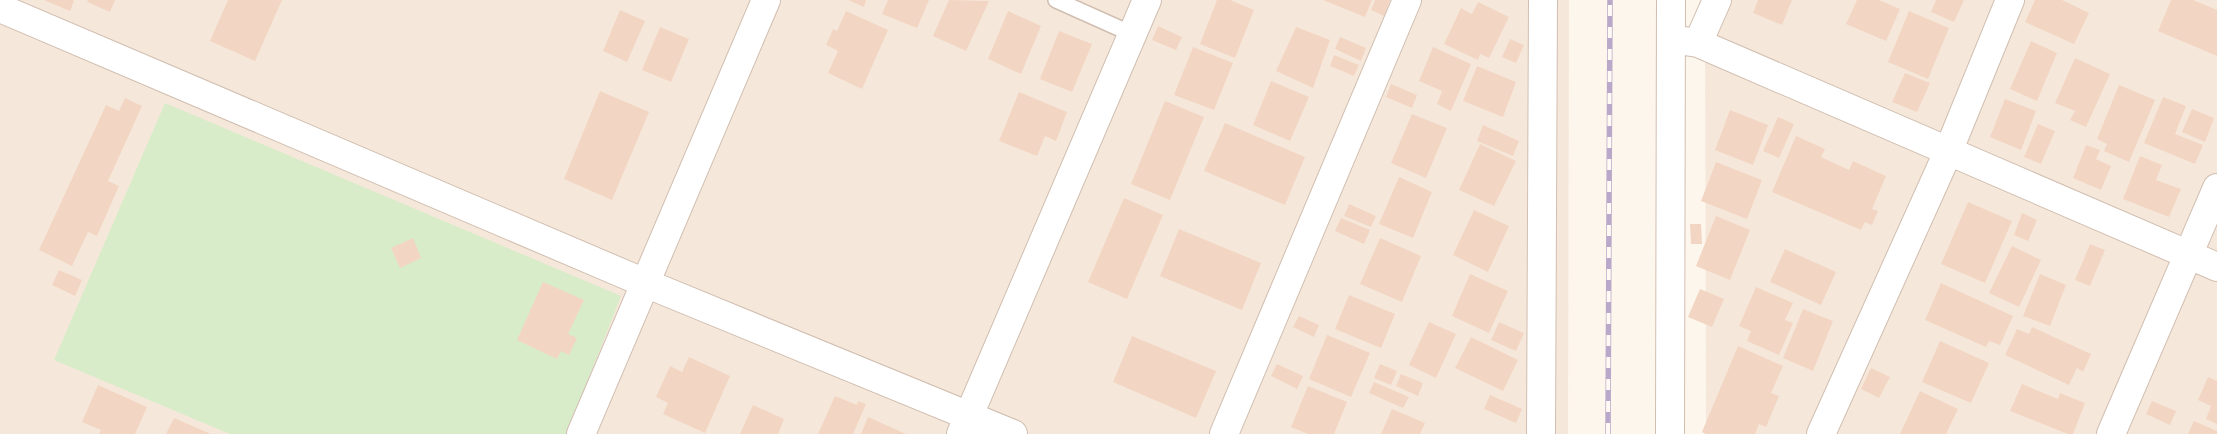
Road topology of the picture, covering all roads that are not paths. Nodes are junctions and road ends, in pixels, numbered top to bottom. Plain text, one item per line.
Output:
1 (766, 0) edge
2 (1056, 0) edge
3 (1147, 0) edge
4 (1407, 0) edge
5 (1543, 0) edge
6 (1671, 0) edge
7 (1717, 0) edge
8 (2010, 0) edge
9 (0, 8) edge
10 (1132, 34) junction
11 (1671, 39) junction
12 (1698, 43) junction
13 (1948, 152) junction
14 (2217, 188) edge
15 (2190, 255) junction
16 (2217, 267) edge
17 (645, 283) junction
18 (965, 425) edge
19 (581, 434) edge
20 (1013, 434) edge
21 (1224, 434) edge
22 (1541, 434) edge
23 (1670, 434) edge
24 (1821, 434) edge
25 (2111, 434) edge

1 - 17 street
2 - 10 lane
3 - 10 street
4 - 21 street
5 - 22 street
6 - 11 street
7 - 12 street
8 - 13 street
9 - 17 street
10 - 18 street
11 - 12 street
11 - 23 street
12 - 13 street
13 - 15 street
13 - 24 street
14 - 15 street
15 - 16 street
15 - 25 street
17 - 18 street
17 - 19 street
18 - 20 street

